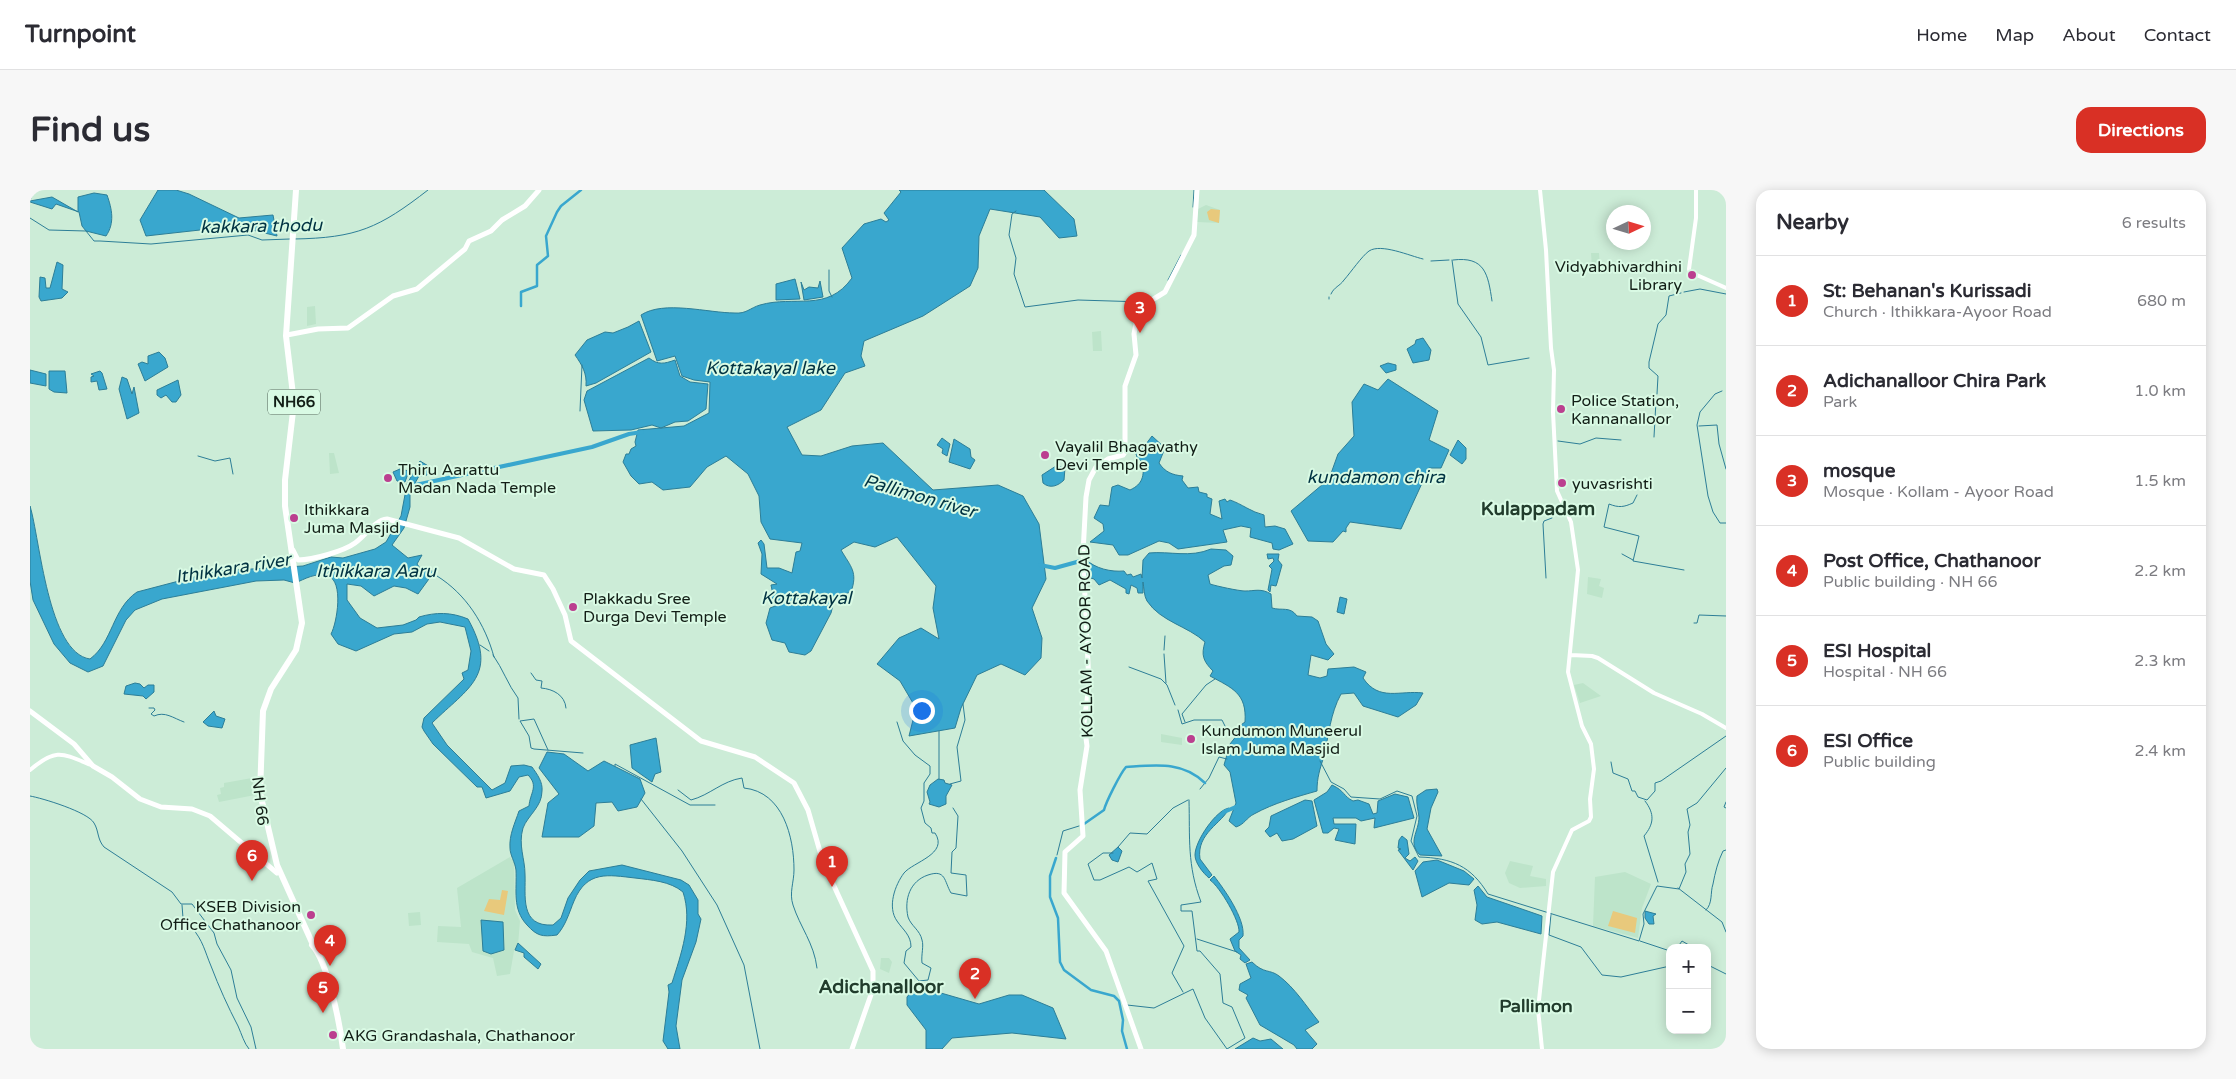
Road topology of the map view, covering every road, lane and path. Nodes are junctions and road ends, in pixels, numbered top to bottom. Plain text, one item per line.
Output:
1 (296, 190) edge
2 (539, 190) edge
3 (1196, 190) edge
4 (1540, 190) edge
5 (1696, 190) edge
6 (1726, 288) edge
7 (287, 336) junction
8 (289, 540) junction
9 (1571, 655) junction
10 (30, 711) edge
11 (1726, 728) edge
12 (261, 735) junction
13 (93, 766) junction
14 (30, 770) edge
15 (271, 865) junction
16 (314, 947) junction
17 (343, 1049) edge
18 (852, 1049) edge
19 (1141, 1049) edge
20 (1542, 1049) edge

1 - 7 highway, NH66
2 - 7 main road
3 - 19 main road, KOLLAM - AYOOR ROAD
4 - 9 street
5 - 6 street
7 - 8 highway, NH66
8 - 12 highway, NH 66 / NH66
8 - 18 main road
9 - 11 street
9 - 20 street
10 - 13 main road
12 - 15 highway, NH 66 / NH66
12 - 16 highway, NH 66 / NH66
13 - 14 street
13 - 15 main road
15 - 16 highway, NH 66 / NH66
16 - 17 highway, NH 66 / NH66

